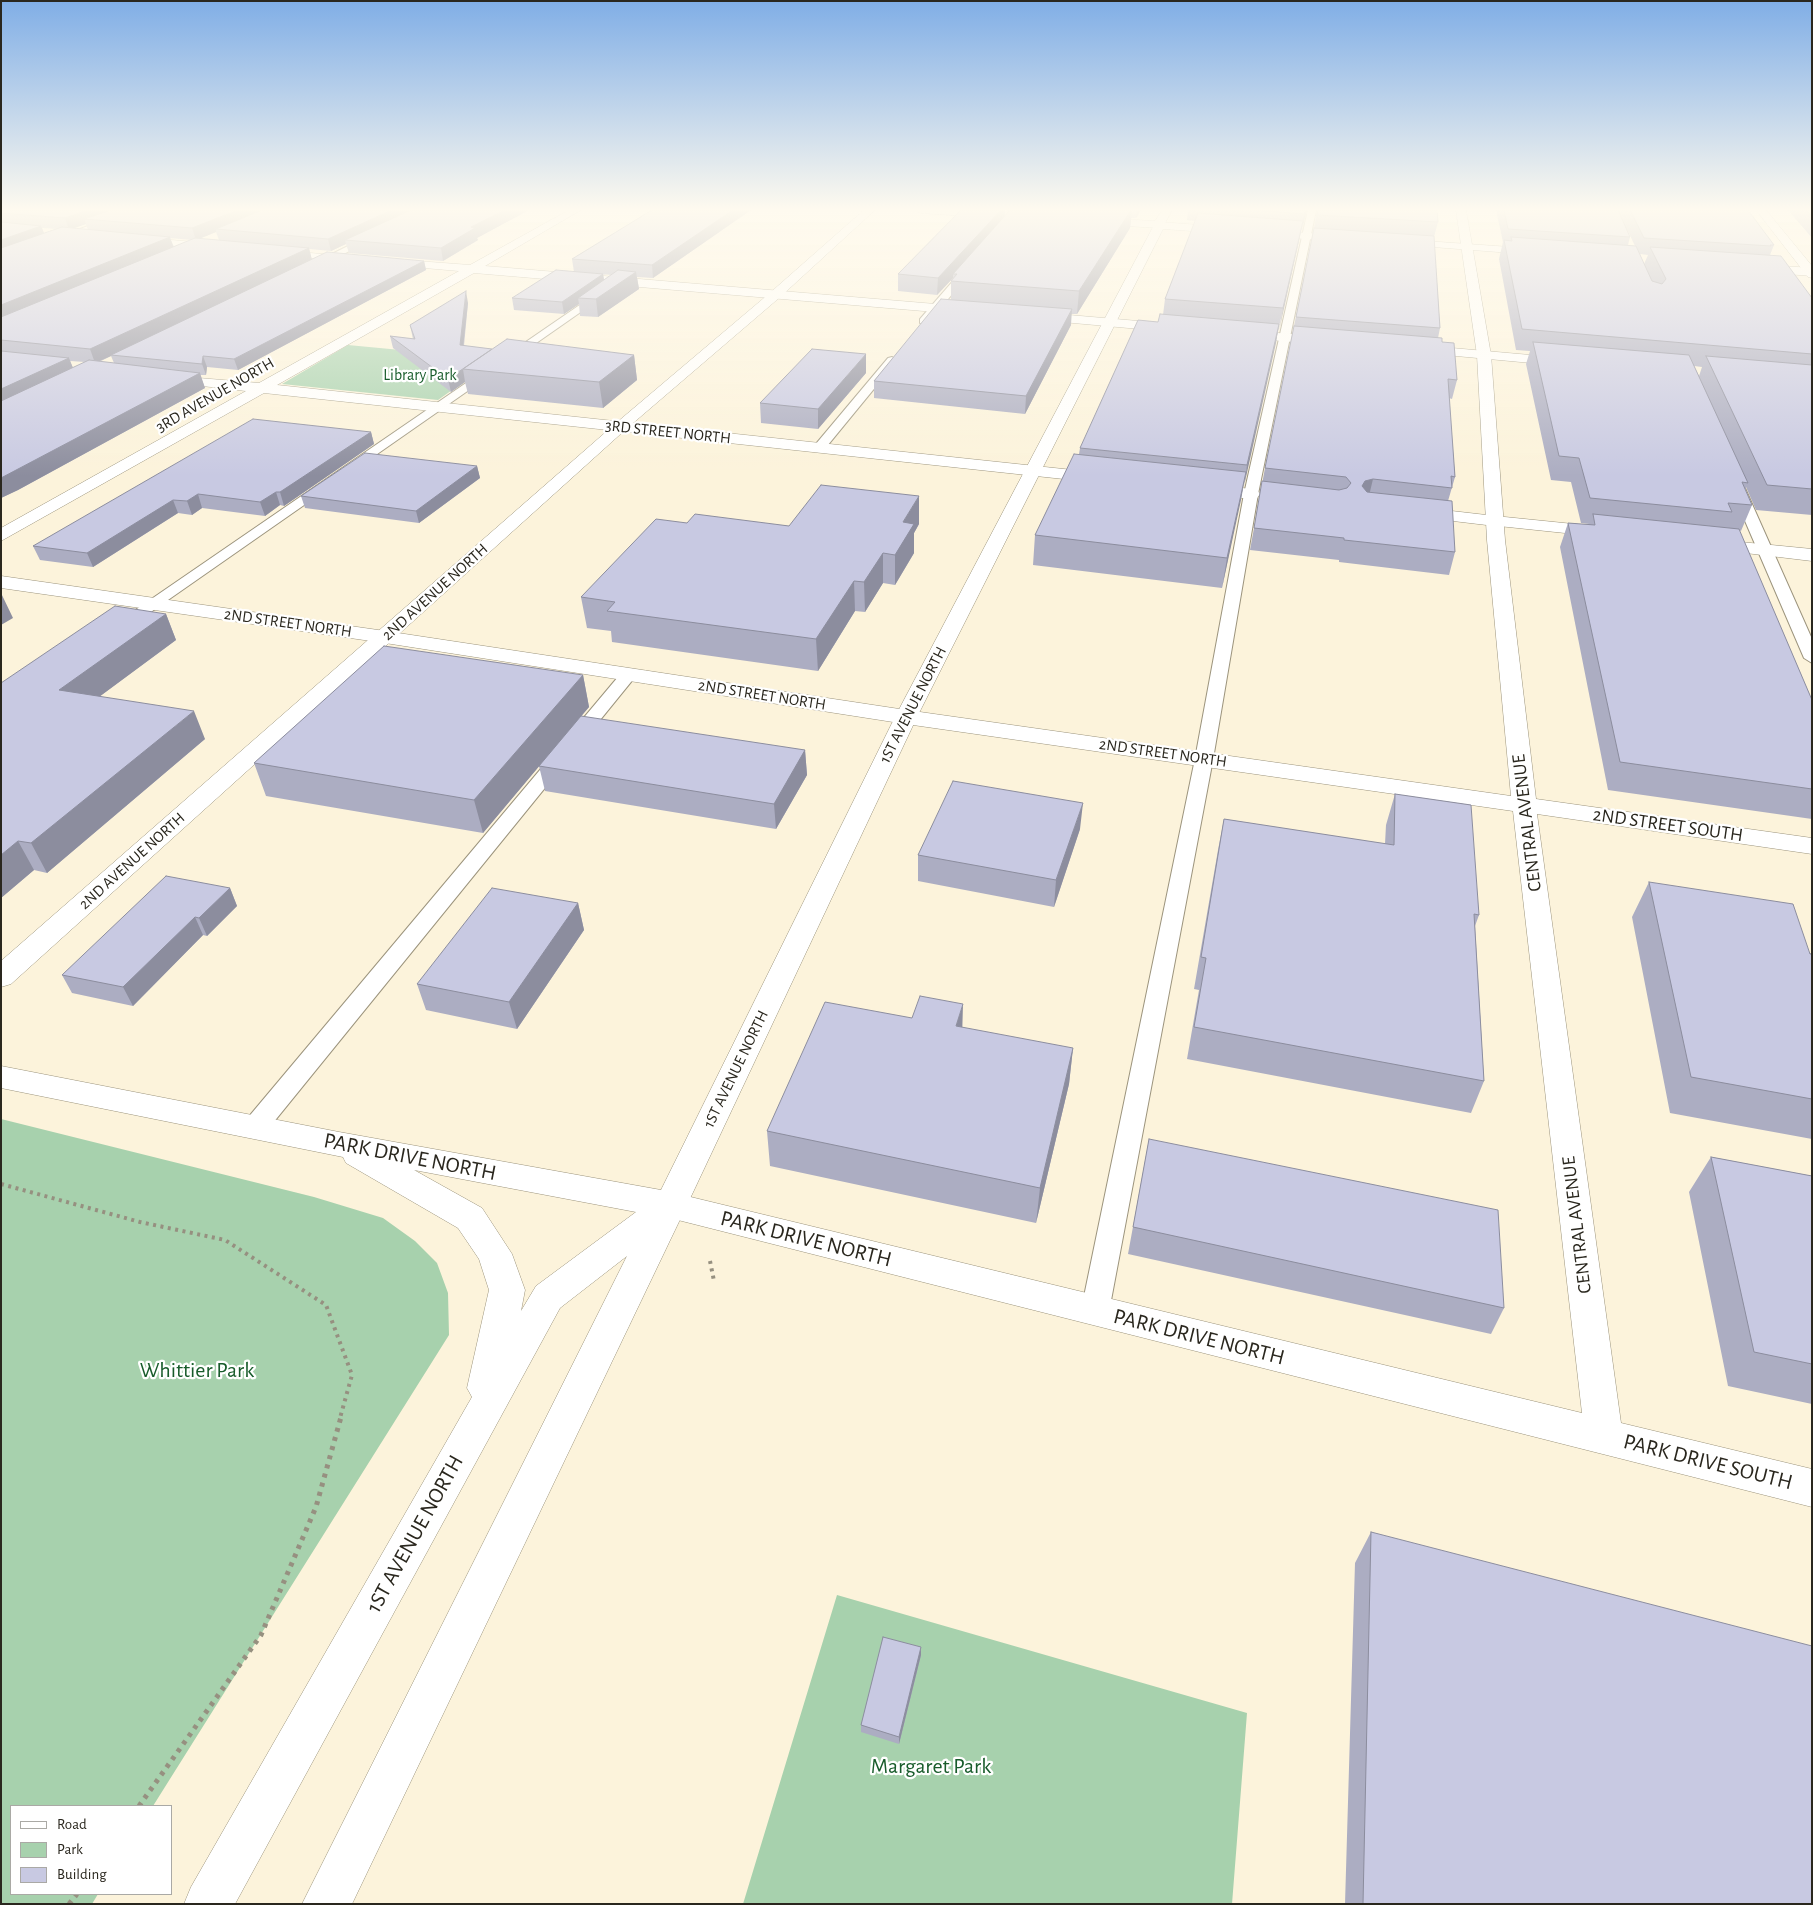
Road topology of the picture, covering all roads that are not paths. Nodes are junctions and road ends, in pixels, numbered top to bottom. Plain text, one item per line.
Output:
1 (418, 299) edge
2 (596, 299) edge
3 (770, 299) edge
4 (823, 299) edge
5 (942, 299) edge
6 (1121, 299) edge
7 (1293, 299) edge
8 (1475, 299) edge
9 (934, 308) junction
10 (984, 312) edge
11 (1023, 315) edge
12 (1109, 322) junction
13 (918, 328) edge
14 (1185, 329) edge
15 (1224, 332) edge
16 (1284, 338) junction
17 (1344, 343) edge
18 (1404, 348) edge
19 (901, 349) edge
20 (1484, 355) junction
21 (1574, 362) edge
22 (156, 377) edge
23 (262, 389) junction
24 (438, 408) junction
25 (620, 427) junction
26 (819, 448) junction
27 (1730, 470) edge
28 (1032, 471) junction
29 (1118, 480) edge
30 (1194, 488) edge
31 (1260, 495) junction
32 (1397, 510) edge
33 (1495, 521) junction
34 (1617, 534) edge
35 (1, 536) edge
36 (1696, 542) edge
37 (1765, 550) junction
38 (1812, 554) edge
39 (1, 582) edge
40 (154, 604) junction
41 (107, 637) edge
42 (385, 637) junction
43 (1812, 658) edge
44 (629, 674) junction
45 (906, 717) junction
46 (1204, 759) junction
47 (1524, 804) junction
48 (1812, 846) edge
49 (1, 977) edge
50 (1, 1077) edge
51 (255, 1127) junction
52 (339, 1144) junction
53 (670, 1205) junction
54 (1095, 1311) junction
55 (478, 1421) junction
56 (1604, 1436) junction
57 (1812, 1488) edge
58 (208, 1904) edge
59 (326, 1904) edge

1 - 23 street, 3RD AVENUE NORTH
2 - 24 lane
3 - 25 street, 2ND AVENUE NORTH
4 - 9 street
5 - 9 lane
6 - 12 street, 1ST AVENUE NORTH
7 - 16 lane
8 - 20 street, CENTRAL AVENUE
9 - 10 street
9 - 13 lane
11 - 12 street
12 - 14 street
12 - 28 street, 1ST AVENUE NORTH
15 - 16 street
16 - 17 street
16 - 31 lane
18 - 20 street
19 - 26 lane
20 - 21 street
20 - 33 street, CENTRAL AVENUE
22 - 23 street, 3RD STREET NORTH
23 - 24 street, 3RD STREET NORTH
23 - 35 street, 3RD AVENUE NORTH
24 - 25 street, 3RD STREET NORTH
24 - 40 lane
25 - 26 street, 3RD STREET NORTH
25 - 42 street, 2ND AVENUE NORTH
26 - 28 street, 3RD STREET NORTH
27 - 37 lane
28 - 29 street, 3RD STREET NORTH
28 - 45 street, 1ST AVENUE NORTH
30 - 31 street
31 - 46 lane
32 - 33 street
33 - 34 street
33 - 47 street, CENTRAL AVENUE
36 - 37 street
37 - 38 street
37 - 43 lane
39 - 40 street, 2ND STREET NORTH
40 - 41 lane
40 - 42 street, 2ND STREET NORTH
42 - 44 street, 2ND STREET NORTH
42 - 49 street, 2ND AVENUE NORTH
44 - 45 street, 2ND STREET NORTH
44 - 51 lane
45 - 46 street, 2ND STREET NORTH
45 - 53 street, 1ST AVENUE NORTH
46 - 47 street, 2ND STREET NORTH
46 - 54 lane
47 - 48 street, 2ND STREET SOUTH
47 - 56 street, CENTRAL AVENUE
50 - 51 street, PARK DRIVE NORTH
51 - 52 street, PARK DRIVE NORTH
52 - 53 street, PARK DRIVE NORTH
52 - 55 street
53 - 54 street, PARK DRIVE NORTH
53 - 55 street, 1ST AVENUE NORTH
53 - 59 street, 1ST AVENUE NORTH
54 - 56 street, PARK DRIVE NORTH
55 - 58 street, 1ST AVENUE NORTH
56 - 57 street, PARK DRIVE SOUTH

